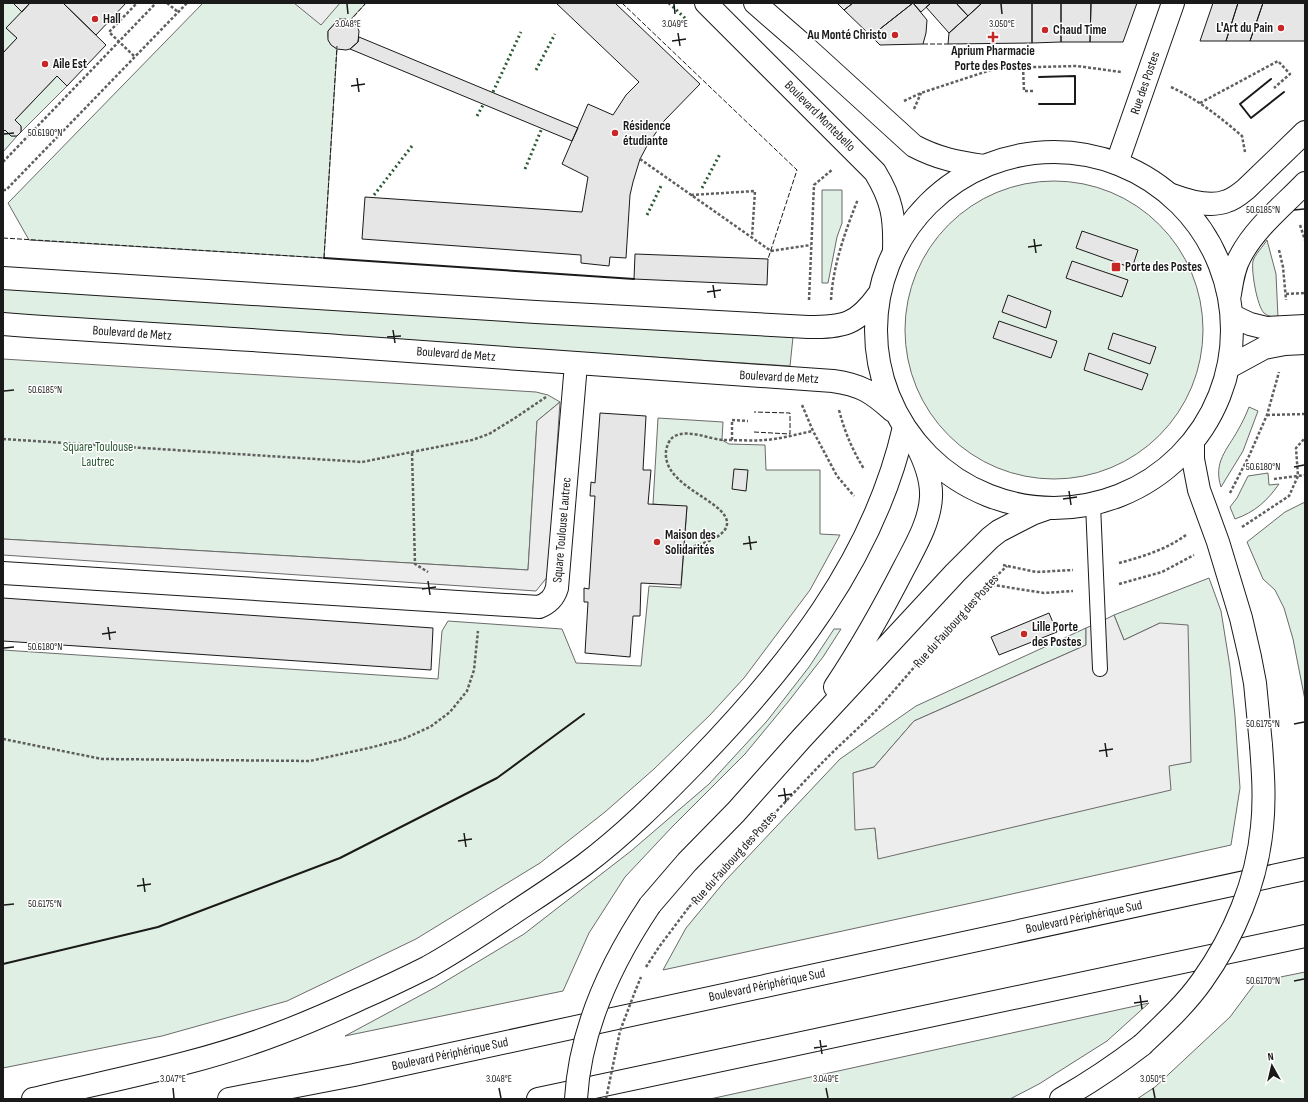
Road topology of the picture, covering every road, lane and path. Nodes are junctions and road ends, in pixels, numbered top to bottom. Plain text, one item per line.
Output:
1 (137, 3) edge
2 (156, 3) edge
3 (167, 3) edge
4 (187, 3) edge
5 (706, 3) edge
6 (1173, 3) edge
7 (757, 4) edge
8 (178, 12) junction
9 (134, 56) junction
10 (1023, 67) junction
11 (1127, 73) dead end
12 (1165, 85) dead end
13 (1274, 88) dead end
14 (1035, 91) dead end
15 (902, 102) dead end
16 (1200, 103) junction
17 (1305, 132) edge
18 (640, 159) dead end
19 (3, 162) edge
20 (1117, 163) junction
21 (838, 165) dead end
22 (984, 166) junction
23 (875, 172) junction
24 (1305, 183) edge
25 (1246, 189) junction
26 (3, 190) edge
27 (691, 195) junction
28 (1172, 195) junction
29 (1266, 222) junction
30 (752, 237) junction
31 (811, 246) junction
32 (894, 250) junction
33 (3, 278) edge
34 (1305, 293) edge
35 (879, 294) junction
36 (1230, 294) junction
37 (1286, 294) junction
38 (810, 301) dead end
39 (1233, 316) junction
40 (3, 324) edge
41 (829, 327) junction
42 (1295, 335) edge
43 (576, 364) junction
44 (1229, 366) junction
45 (833, 381) junction
46 (573, 391) junction
47 (800, 401) dead end
48 (1305, 414) edge
49 (1267, 415) junction
50 (748, 421) dead end
51 (906, 428) junction
52 (813, 431) junction
53 (1305, 438) edge
54 (3, 439) edge
55 (732, 440) junction
56 (1192, 443) junction
57 (412, 453) junction
58 (1305, 475) edge
59 (1298, 476) junction
60 (1274, 479) dead end
61 (854, 497) dead end
62 (883, 498) junction
63 (1093, 504) junction
64 (1049, 508) junction
65 (1210, 519) junction
66 (1218, 542) junction
67 (684, 548) dead end
68 (972, 556) junction
69 (1007, 566) junction
70 (1096, 569) junction
71 (3, 574) edge
72 (435, 575) dead end
73 (982, 582) dead end
74 (988, 584) junction
75 (1097, 590) junction
76 (481, 603) junction
77 (1100, 669) dead end
78 (801, 738) junction
79 (3, 740) edge
80 (1305, 870) edge
81 (1305, 936) edge
82 (33, 1099) edge
83 (229, 1099) edge
84 (538, 1099) edge
85 (576, 1099) edge
86 (606, 1099) edge
87 (1061, 1099) edge

1 - 9 path, bridge
2 - 19 path
3 - 8 path
4 - 8 path
5 - 23 main road, Boulevard Montebello
6 - 20 main road, Rue des Postes
7 - 22 main road
8 - 9 path
9 - 26 path
10 - 11 path
10 - 14 path
10 - 15 path
12 - 16 path
13 - 16 path
16 - 25 path
17 - 25 main road
18 - 27 path
20 - 22 main road
20 - 28 main road
21 - 31 path
22 - 32 main road
23 - 32 main road, Boulevard Montebello
23 - 41 path
24 - 29 main road
25 - 28 main road
27 - 30 path
27 - 30 path
28 - 36 main road
29 - 36 main road
29 - 37 path
30 - 31 path
31 - 38 path
32 - 35 main road
33 - 41 main road
34 - 37 path
35 - 41 main road
35 - 51 main road
36 - 39 main road
37 - 42 path
39 - 42 main road
39 - 44 main road
40 - 43 main road, Boulevard de Metz
42 - 44 main road
42 - 49 path
43 - 45 main road, Boulevard de Metz
43 - 46 main road, Square Toulouse Lautrec
44 - 56 main road
45 - 51 main road, Boulevard de Metz
45 - 62 path
46 - 57 path
46 - 76 main road, Square Toulouse Lautrec
47 - 52 path
48 - 49 path
49 - 65 path
50 - 55 path
51 - 62 main road
51 - 64 main road
51 - 78 main road
52 - 55 path
52 - 61 path
53 - 59 path
54 - 57 path
55 - 67 path
56 - 63 main road
56 - 65 main road
57 - 72 path
58 - 59 path
59 - 60 path
59 - 66 path
62 - 82 main road
63 - 64 main road
63 - 70 lane
64 - 68 main road
65 - 66 main road
65 - 70 path
66 - 75 path
66 - 87 main road, bridge
68 - 69 path
68 - 78 main road
69 - 70 path
69 - 74 path, Rue du Faubourg des Postes
70 - 75 lane
71 - 76 main road, Square Toulouse Lautrec
73 - 74 path
74 - 75 path
74 - 86 path, Rue du Faubourg des Postes, bridge
75 - 77 lane
76 - 79 path
78 - 85 main road, bridge
80 - 83 main road, Boulevard Périphérique Sud
81 - 84 main road

